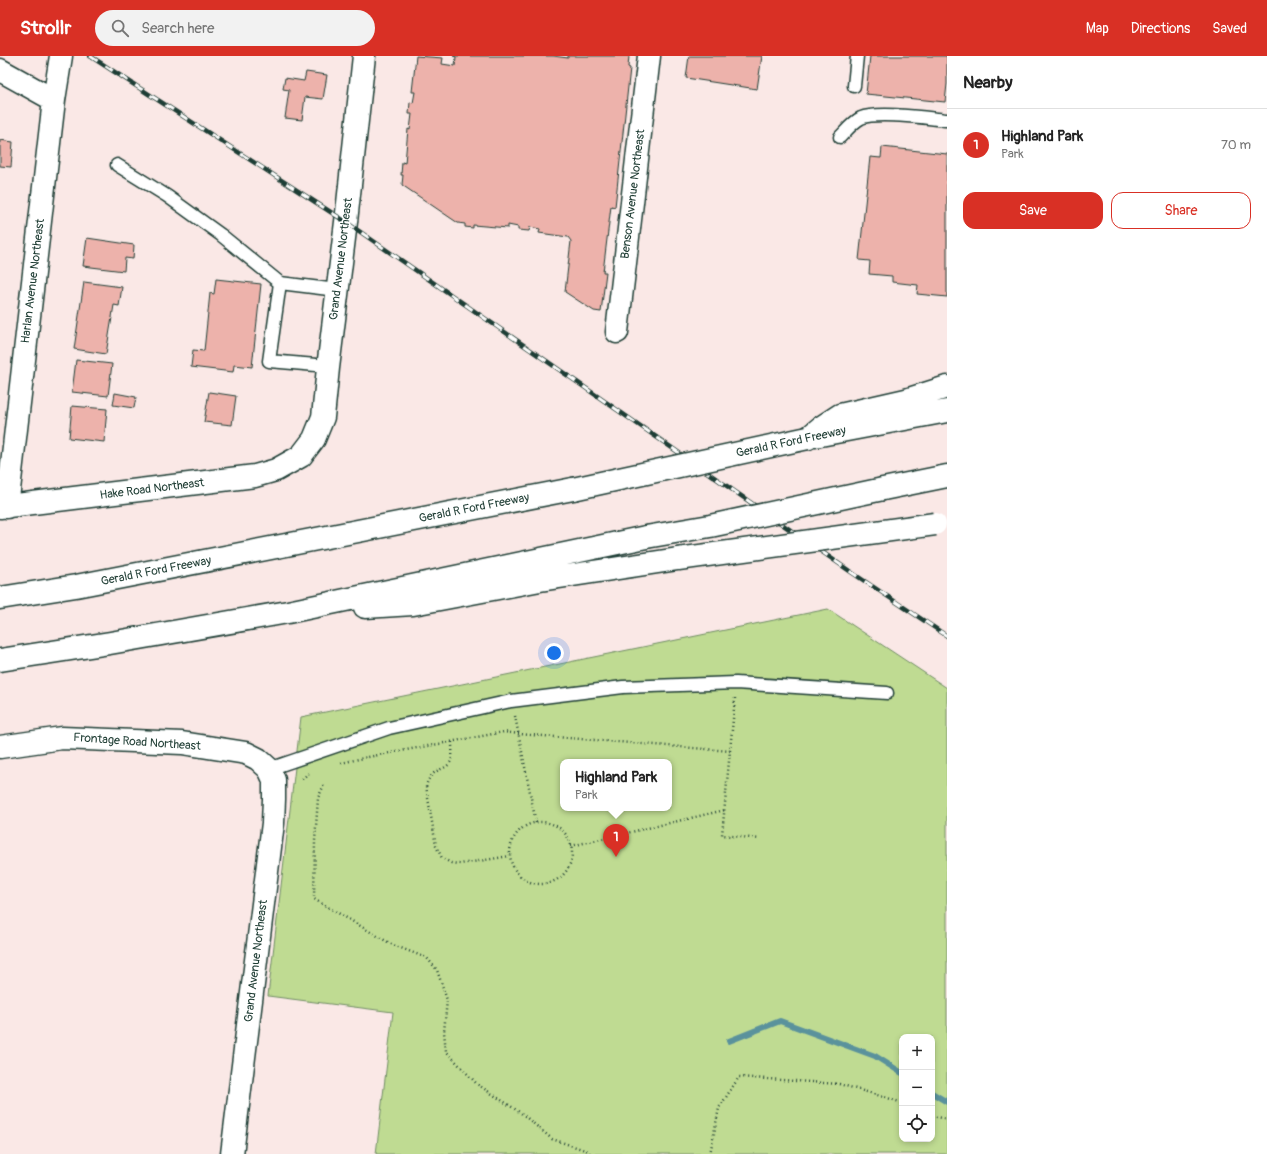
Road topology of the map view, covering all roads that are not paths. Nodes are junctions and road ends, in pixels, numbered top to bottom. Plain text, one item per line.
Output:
1 (61, 56) edge
2 (364, 56) edge
3 (649, 56) edge
4 (858, 56) edge
5 (0, 70) edge
6 (854, 86) dead end
7 (54, 100) junction
8 (947, 120) edge
9 (840, 137) dead end
10 (117, 165) dead end
11 (280, 283) junction
12 (337, 290) junction
13 (617, 332) dead end
14 (328, 366) junction
15 (947, 387) edge
16 (947, 411) edge
17 (808, 438) junction
18 (301, 456) joint
19 (947, 476) edge
20 (4, 507) edge
21 (941, 523) edge
22 (0, 598) edge
23 (288, 612) junction
24 (0, 660) edge
25 (887, 693) dead end
26 (0, 747) edge
27 (269, 769) junction
28 (232, 1154) edge

1 - 7 main road, Harlan Avenue Northeast
2 - 12 main road, Grand Avenue Northeast
3 - 13 main road, Benson Avenue Northeast
4 - 6 lane
5 - 7 main road
7 - 20 main road, Harlan Avenue Northeast
8 - 9 lane
10 - 11 lane
11 - 12 lane
11 - 14 lane
12 - 14 main road, Grand Avenue Northeast
14 - 18 main road, Grand Avenue Northeast
15 - 17 main road
16 - 17 main road, Gerald R Ford Freeway
17 - 22 main road, Gerald R Ford Freeway, bridge
18 - 20 main road, Hake Road Northeast
19 - 23 main road, bridge
21 - 23 main road, bridge
23 - 24 main road
25 - 27 lane
26 - 27 main road, Frontage Road Northeast
27 - 28 main road, Grand Avenue Northeast

